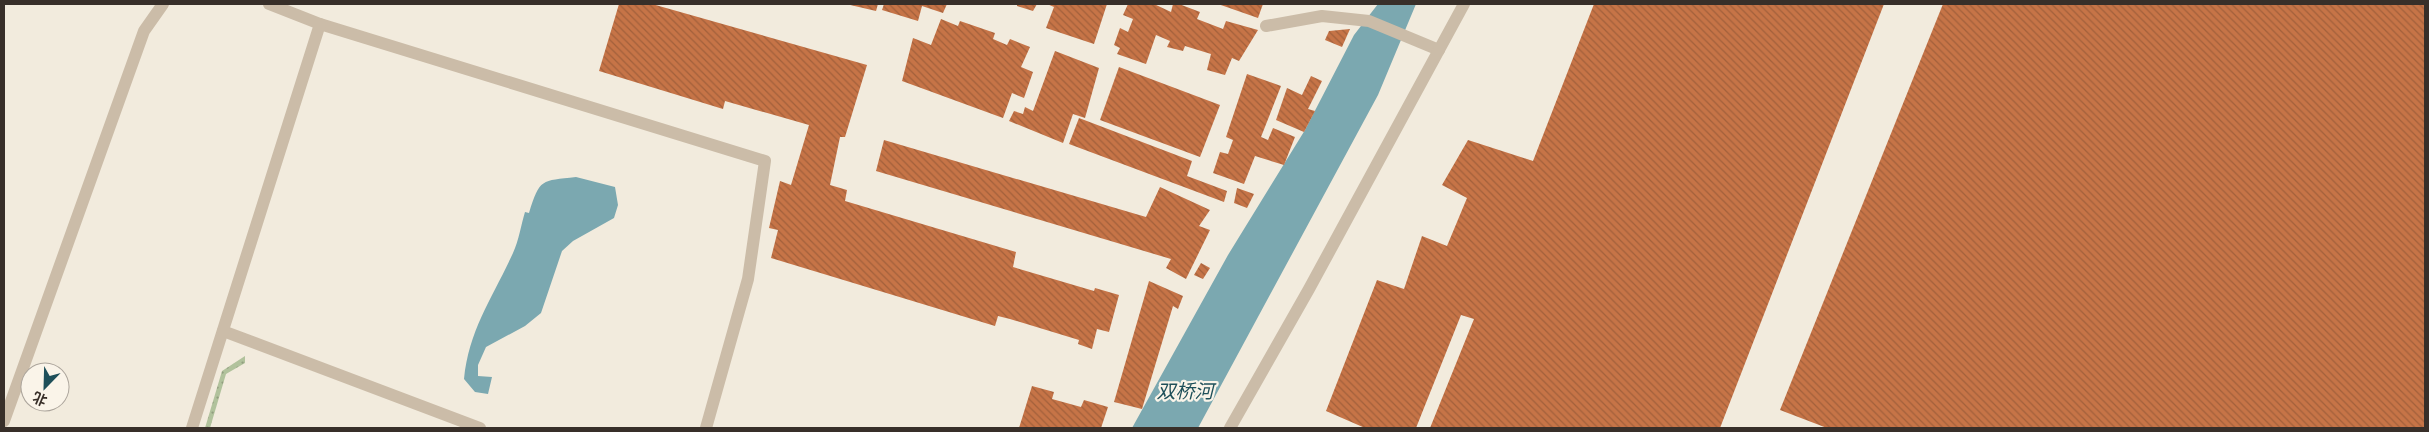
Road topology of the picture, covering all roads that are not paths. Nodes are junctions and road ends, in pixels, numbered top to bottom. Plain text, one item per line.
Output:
1 (164, 4) edge
2 (269, 4) edge
3 (1464, 4) edge
4 (320, 24) junction
5 (1266, 26) dead end
6 (1438, 50) junction
7 (223, 331) junction
8 (4, 421) edge
9 (192, 428) edge
10 (480, 428) edge
11 (706, 428) edge
12 (1230, 428) edge

1 - 8 lane
2 - 4 lane
3 - 6 lane
4 - 7 lane
4 - 11 lane
5 - 6 lane
6 - 12 lane
7 - 9 lane
7 - 10 lane

